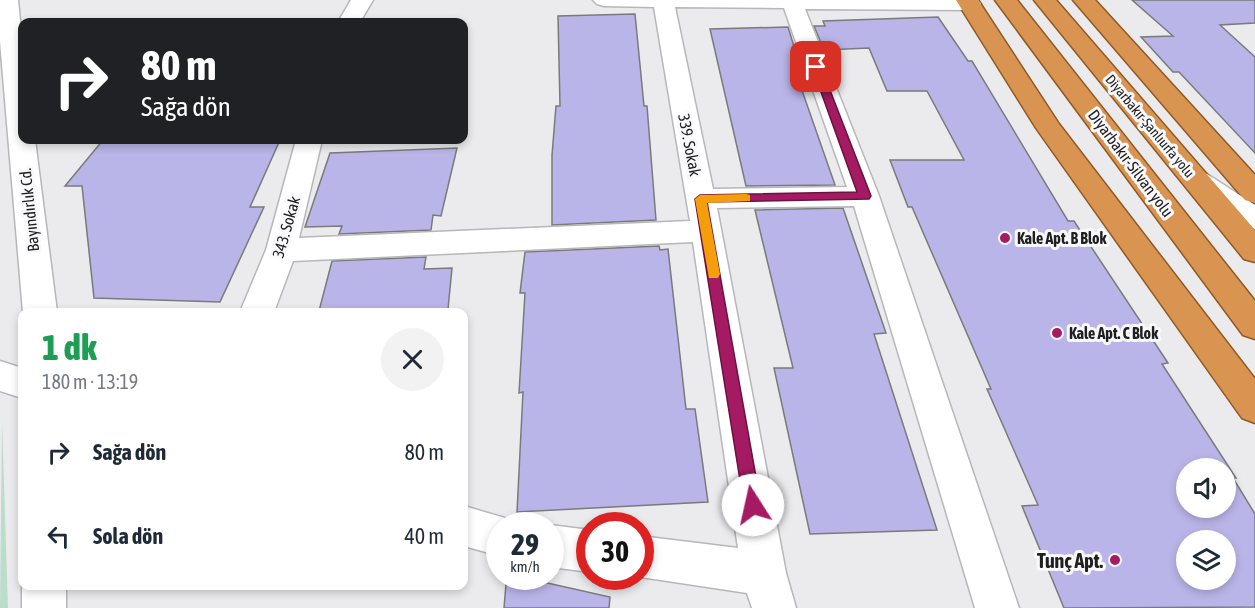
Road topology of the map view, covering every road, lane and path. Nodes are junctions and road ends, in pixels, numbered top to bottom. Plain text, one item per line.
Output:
1 (7, 0) edge
2 (362, 0) edge
3 (604, 0) edge
4 (663, 0) edge
5 (1045, 0) edge
6 (1056, 0) edge
7 (1084, 0) edge
8 (792, 2) junction
9 (969, 2) edge
10 (1012, 8) edge
11 (352, 18) edge
12 (1068, 28) junction
13 (18, 104) edge
14 (22, 144) edge
15 (308, 144) edge
16 (1194, 179) junction
17 (1255, 193) edge
18 (865, 196) junction
19 (700, 199) junction
20 (1255, 219) edge
21 (706, 231) junction
22 (281, 250) junction
23 (1255, 251) edge
24 (1142, 253) junction
25 (40, 308) edge
26 (259, 308) edge
27 (1255, 326) edge
28 (0, 376) edge
29 (18, 382) edge
30 (1255, 407) edge
31 (468, 527) edge
32 (486, 532) edge
33 (654, 561) edge
34 (44, 590) edge
35 (769, 591) edge
36 (44, 608) edge
37 (997, 608) edge

1 - 13 street, Bayındırlık Cd.
2 - 11 street
3 - 4 street
4 - 8 street
4 - 19 street, 339. Sokak
5 - 12 highway, Diyarbakır-Şanlıurfa yolu
6 - 12 street
7 - 17 highway
8 - 9 street
8 - 18 street
9 - 24 highway
10 - 24 highway
10 - 27 highway, Diyarbakır-Silvan yolu
12 - 16 highway, Diyarbakır-Şanlıurfa yolu
14 - 25 street, Bayındırlık Cd.
15 - 22 street, 343. Sokak
16 - 20 street
16 - 23 highway, Diyarbakır-Şanlıurfa yolu
18 - 19 street
18 - 37 street
19 - 21 street, 339. Sokak
21 - 22 street
21 - 35 street, 339. Sokak
22 - 26 street, 343. Sokak
24 - 30 highway
28 - 29 street
31 - 32 street
33 - 35 street
34 - 36 street

